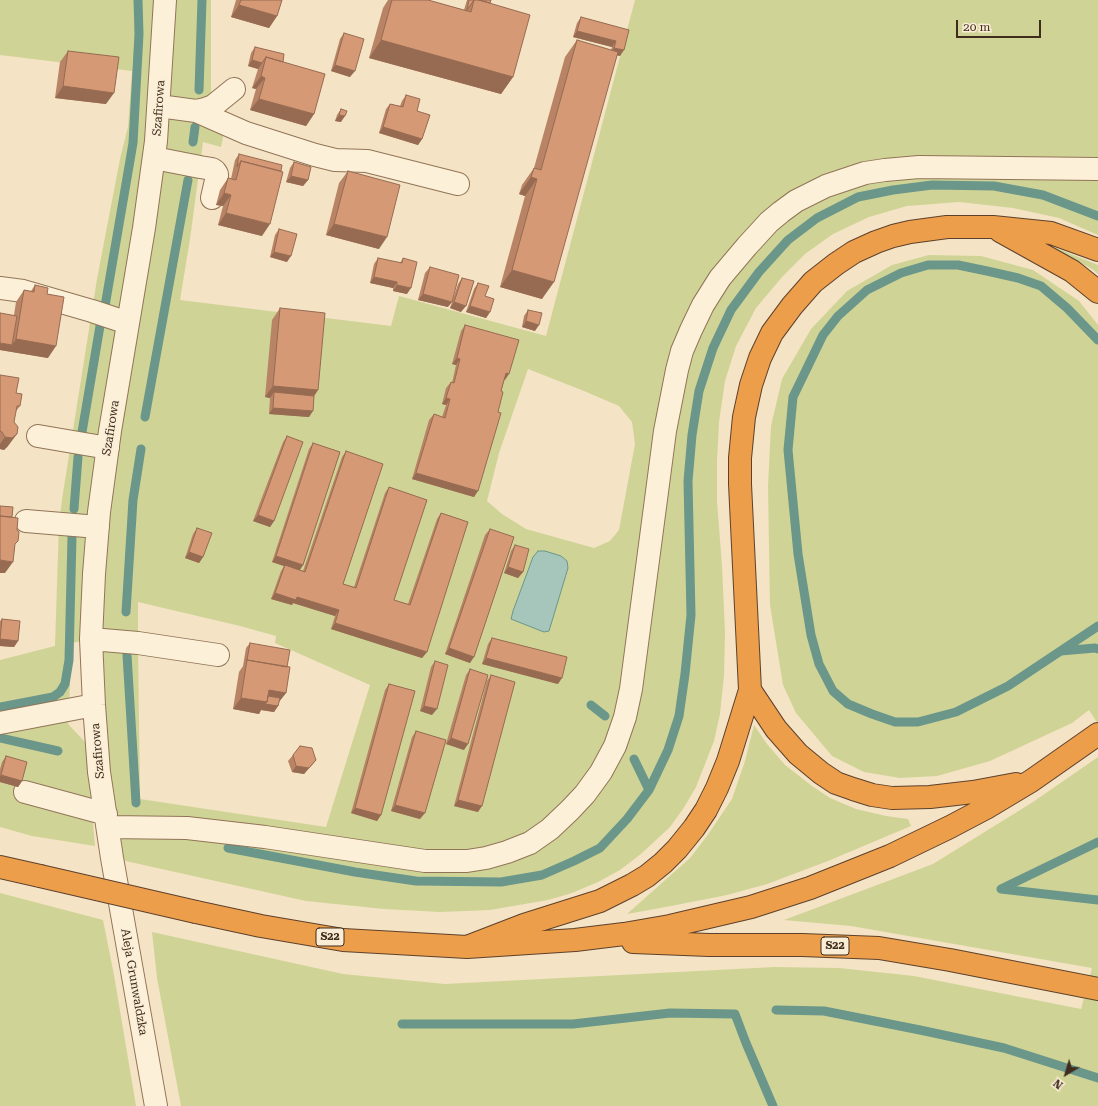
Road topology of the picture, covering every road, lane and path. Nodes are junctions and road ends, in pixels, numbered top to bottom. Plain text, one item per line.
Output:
1 (165, 0) edge
2 (234, 89) dead end
3 (159, 106) junction
4 (196, 111) junction
5 (154, 158) junction
6 (1098, 169) edge
7 (458, 184) dead end
8 (212, 198) dead end
9 (993, 227) junction
10 (1098, 250) edge
11 (0, 288) edge
12 (1098, 292) edge
13 (128, 323) junction
14 (38, 436) dead end
15 (108, 448) junction
16 (26, 521) dead end
17 (98, 527) junction
18 (92, 639) junction
19 (218, 654) dead end
20 (750, 690) junction
21 (94, 705) junction
22 (0, 723) edge
23 (1098, 734) edge
24 (1031, 781) junction
25 (25, 792) dead end
26 (107, 821) junction
27 (112, 858) joint
28 (0, 867) edge
29 (575, 940) junction
30 (467, 947) junction
31 (1095, 988) edge
32 (156, 1106) edge

1 - 3 street, Szafirowa
2 - 4 street
3 - 4 street
3 - 5 street, Szafirowa
4 - 7 street
5 - 8 street
5 - 13 street, Szafirowa
6 - 26 street
9 - 10 highway
9 - 12 highway
9 - 20 highway
11 - 13 street
13 - 15 street, Szafirowa
14 - 15 street
15 - 17 street, Szafirowa
16 - 17 street
17 - 18 street, Szafirowa
18 - 19 street
18 - 21 street, Szafirowa
20 - 24 highway
20 - 30 highway
21 - 22 street
21 - 26 street, Szafirowa
23 - 24 highway, S22
24 - 29 highway, S22
25 - 26 street
26 - 27 street, Szafirowa
27 - 32 street, Aleja Grunwaldzka
28 - 30 highway, S22, bridge
29 - 30 highway, S22
29 - 31 highway, S22

